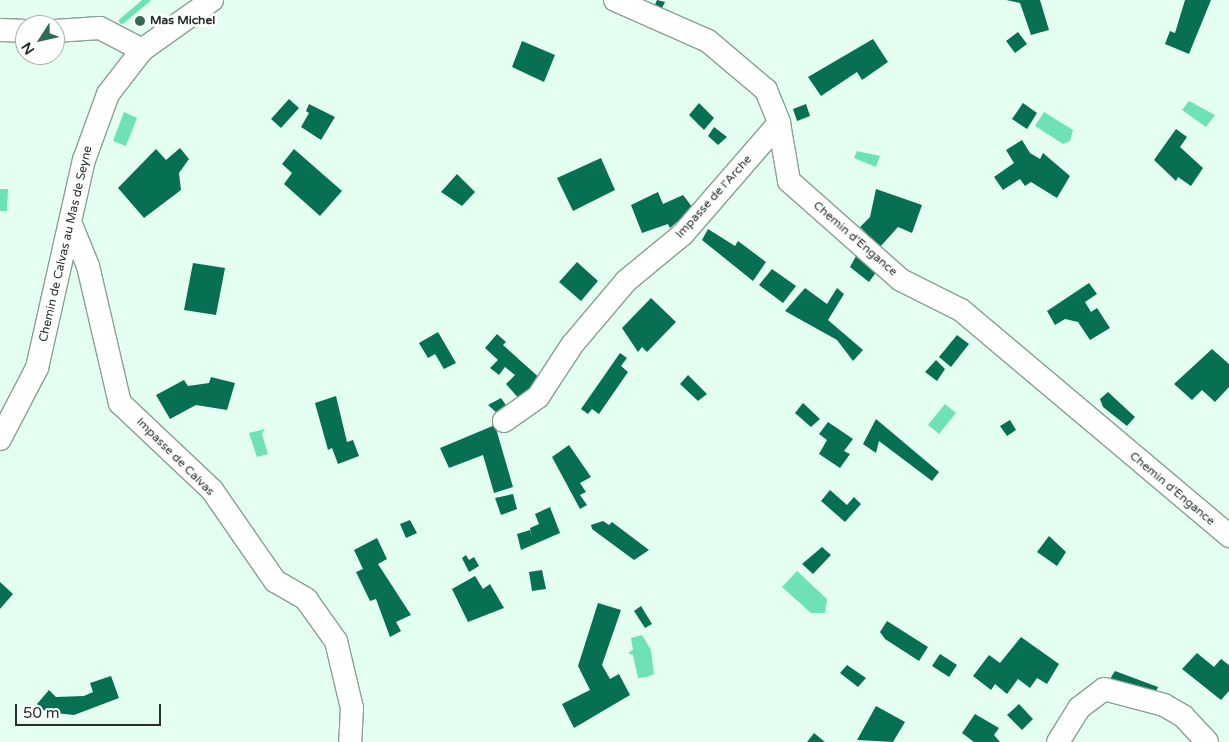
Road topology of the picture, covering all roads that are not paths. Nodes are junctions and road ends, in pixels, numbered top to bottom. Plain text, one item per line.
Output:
1 (212, 0) edge
2 (615, 0) edge
3 (0, 30) edge
4 (65, 30) edge
5 (15, 31) edge
6 (142, 50) junction
7 (779, 124) junction
8 (72, 226) junction
9 (504, 420) dead end
10 (0, 439) edge
11 (1229, 536) edge
12 (350, 742) edge
13 (1058, 742) edge
14 (1207, 742) edge

1 - 6 street, Chemin de Calvas au Mas de Seyne
2 - 7 street, Chemin d'Engance
3 - 5 street
4 - 6 street
6 - 8 street, Chemin de Calvas au Mas de Seyne
7 - 9 street, Impasse de l'Arche
7 - 11 street, Chemin d'Engance
8 - 10 street, Chemin de Calvas au Mas de Seyne
8 - 12 street, Impasse de Calvas
13 - 14 street

